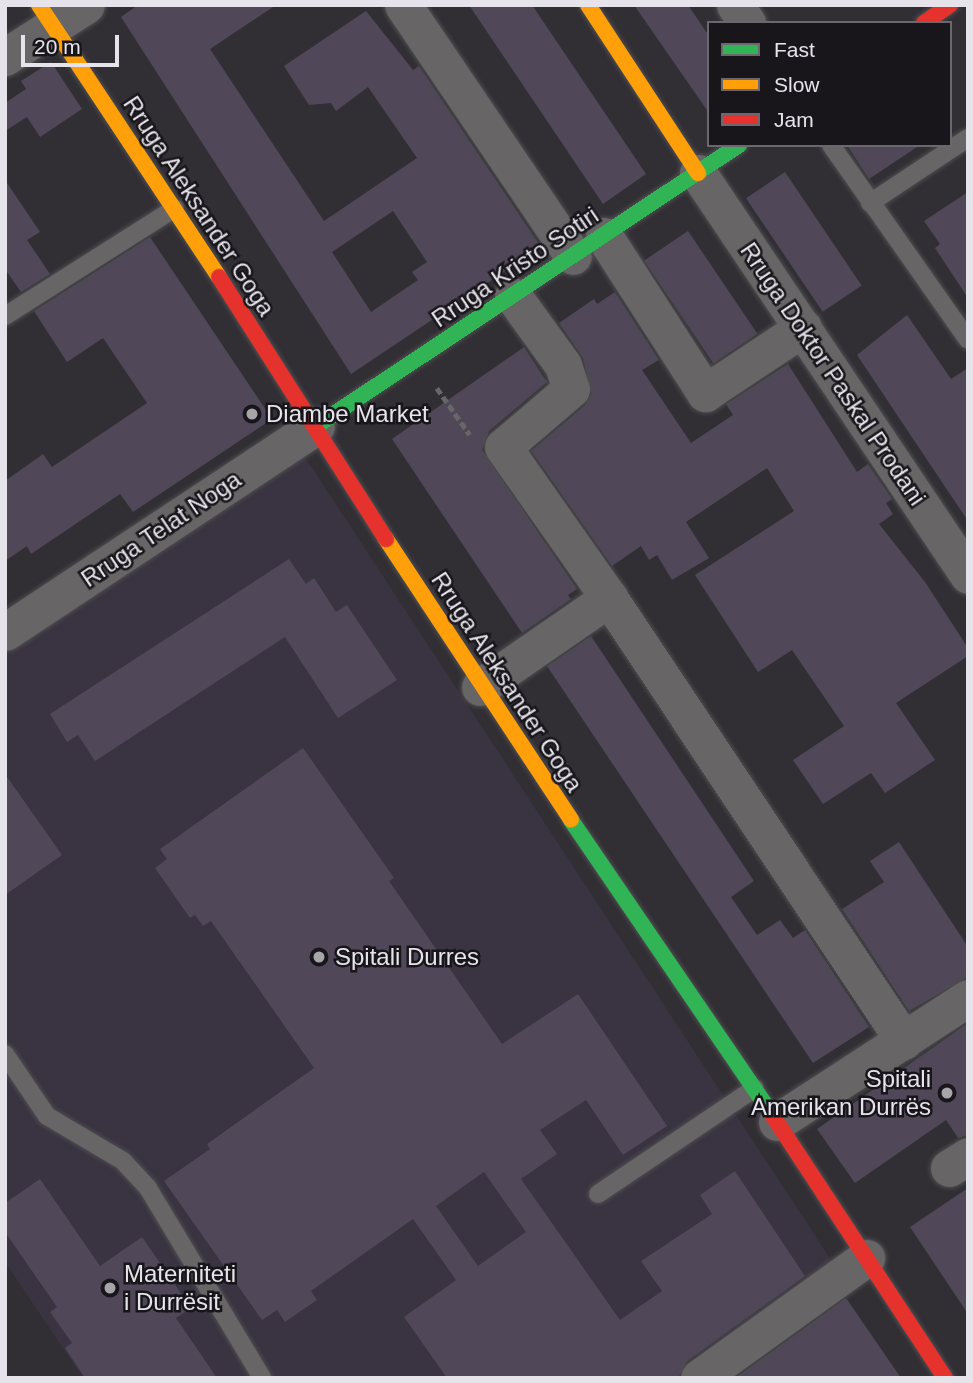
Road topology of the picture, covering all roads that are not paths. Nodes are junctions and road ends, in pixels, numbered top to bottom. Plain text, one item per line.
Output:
1 (86, 5) edge
2 (403, 5) edge
3 (588, 5) edge
4 (735, 5) edge
5 (46, 15) edge
6 (746, 21) edge
7 (5, 57) edge
8 (967, 139) edge
9 (736, 147) edge
10 (832, 147) edge
11 (698, 173) junction
12 (870, 203) junction
13 (175, 208) junction
14 (604, 236) junction
15 (573, 256) junction
16 (513, 296) junction
17 (5, 316) edge
18 (803, 328) junction
19 (968, 340) edge
20 (316, 426) junction
21 (968, 575) edge
22 (609, 598) junction
23 (5, 632) edge
24 (480, 687) junction
25 (968, 998) edge
26 (904, 1041) junction
27 (5, 1054) edge
28 (755, 1088) junction
29 (777, 1122) junction
30 (598, 1194) dead end
31 (866, 1258) junction
32 (262, 1378) edge
33 (699, 1378) edge
34 (945, 1378) edge

1 - 5 street
2 - 15 street
3 - 11 main road
4 - 6 street
5 - 7 street
5 - 13 main road, Rruga Aleksander Goga
8 - 12 lane
9 - 11 main road, Rruga Kristo Sotiri
10 - 12 lane
11 - 14 main road, Rruga Kristo Sotiri
11 - 18 street, Rruga Doktor Paskal Prodani
12 - 19 lane
13 - 17 lane
13 - 20 main road, Rruga Aleksander Goga
14 - 15 main road, Rruga Kristo Sotiri
14 - 18 street
15 - 16 main road, Rruga Kristo Sotiri
16 - 20 main road, Rruga Kristo Sotiri
16 - 22 street
18 - 21 street, Rruga Doktor Paskal Prodani
20 - 23 street, Rruga Telat Noga
20 - 24 main road, Rruga Aleksander Goga
22 - 24 street
22 - 26 street
24 - 28 main road, Rruga Aleksander Goga
25 - 26 street
26 - 29 street
27 - 32 lane
28 - 29 main road, Rruga Aleksander Goga
28 - 30 lane
29 - 31 main road, Rruga Aleksander Goga
31 - 33 street
31 - 34 main road, Rruga Aleksander Goga

